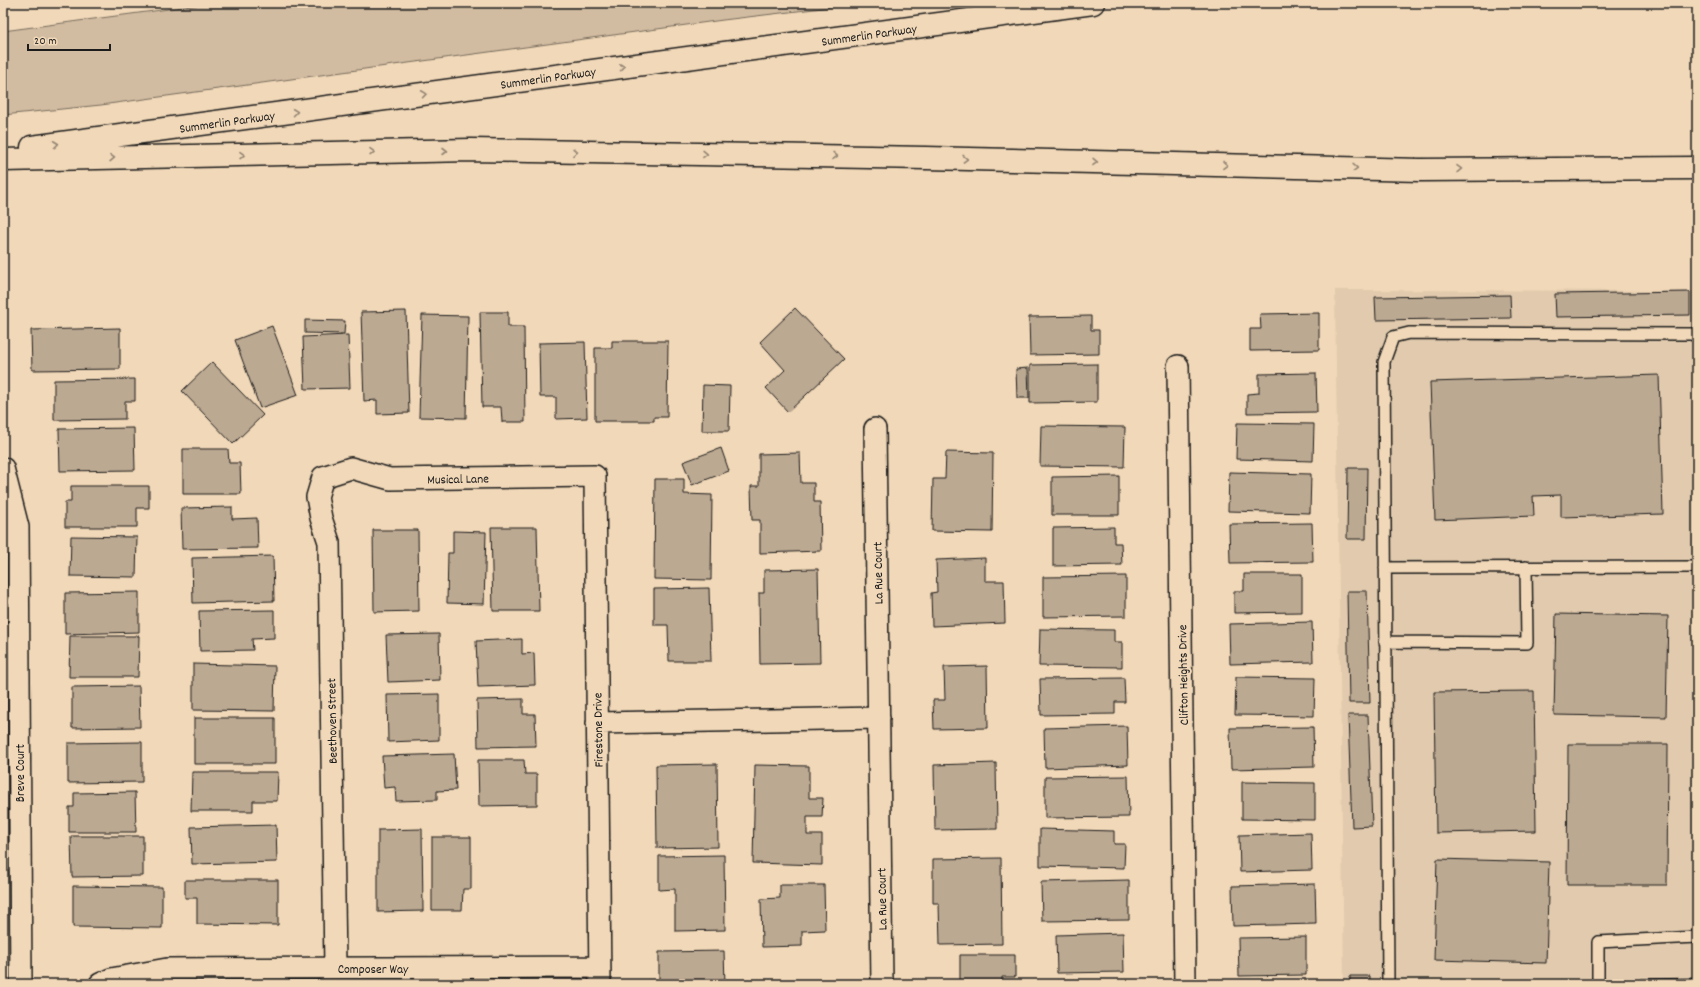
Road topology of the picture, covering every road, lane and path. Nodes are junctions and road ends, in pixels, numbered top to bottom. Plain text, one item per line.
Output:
1 (1093, 3) edge
2 (3, 151) edge
3 (3, 160) edge
4 (1533, 168) junction
5 (1697, 168) edge
6 (1697, 182) edge
7 (1697, 336) edge
8 (1178, 366) dead end
9 (876, 429) dead end
10 (3, 468) edge
11 (595, 476) joint
12 (323, 477) joint
13 (1526, 567) junction
14 (1697, 567) edge
15 (1385, 568) junction
16 (1386, 642) junction
17 (879, 718) junction
18 (597, 723) junction
19 (1697, 937) edge
20 (334, 968) junction
21 (600, 976) edge
22 (21, 984) edge
23 (100, 984) edge
24 (882, 984) edge
25 (1185, 984) edge
26 (1388, 984) edge
27 (1598, 984) edge

2 -> 1 highway, Summerlin Parkway
3 -> 4 highway
4 - 5 highway
4 - 6 highway
7 - 15 lane
8 - 25 street, Clifton Heights Drive
9 - 17 street, La Rue Court
10 - 22 street, Breve Court
11 - 12 street, Musical Lane
11 - 18 street, Firestone Drive
12 - 20 street, Beethoven Street
13 - 14 lane
13 - 15 lane
13 - 16 lane
15 - 16 lane
16 - 26 lane
17 - 18 street
17 - 24 street, La Rue Court
18 - 21 street, Firestone Drive
19 - 27 lane
20 - 21 street, Composer Way
20 - 23 street, Composer Way

